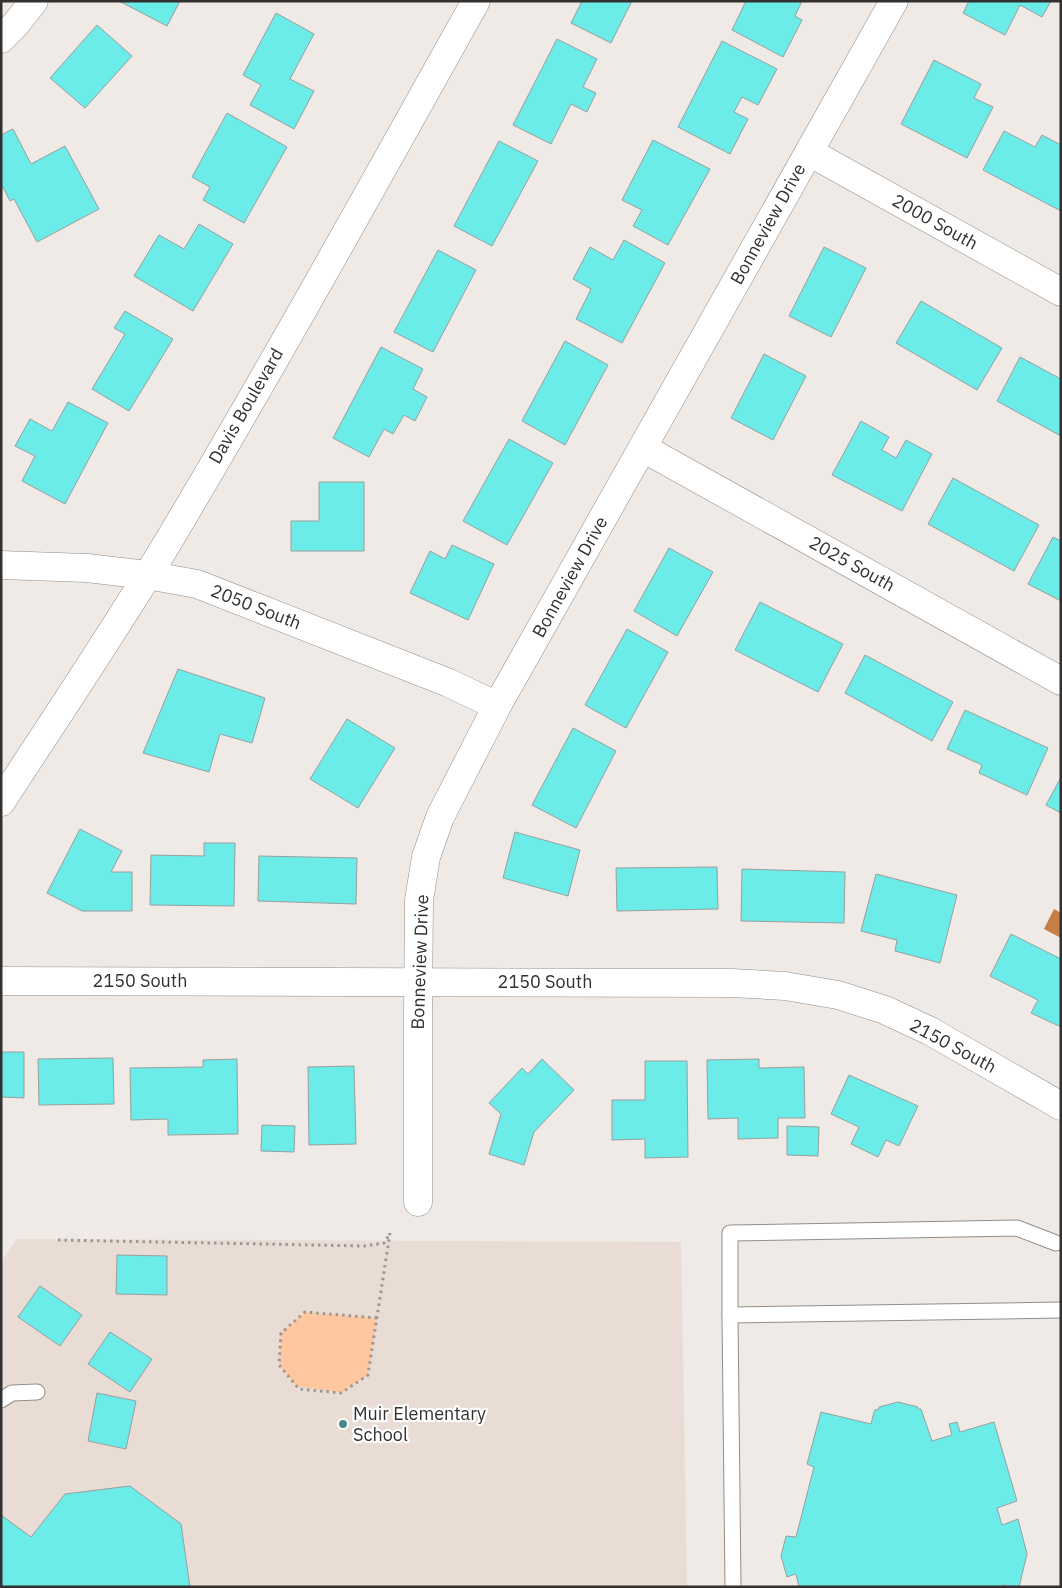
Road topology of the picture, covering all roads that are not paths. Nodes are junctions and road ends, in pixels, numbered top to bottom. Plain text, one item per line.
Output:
1 (34, 1) edge
2 (476, 1) edge
3 (894, 1) edge
4 (1, 39) edge
5 (809, 152) junction
6 (1061, 292) edge
7 (643, 448) junction
8 (1, 565) edge
9 (147, 576) junction
10 (1061, 681) edge
11 (497, 706) junction
12 (1, 802) edge
13 (1, 981) edge
14 (418, 981) junction
15 (1061, 1106) edge
16 (418, 1202) dead end
17 (1059, 1242) edge
18 (1061, 1310) edge
19 (730, 1315) junction
20 (37, 1392) dead end
21 (1, 1400) edge
22 (733, 1587) edge

1 - 4 street
2 - 9 street, Davis Boulevard
3 - 5 street, Bonneview Drive
5 - 6 street, 2000 South
5 - 7 street, Bonneview Drive
7 - 10 street, 2025 South
7 - 11 street, Bonneview Drive
8 - 9 street, 2050 South
9 - 11 street, 2050 South
9 - 12 street, Davis Boulevard
11 - 14 street, Bonneview Drive
13 - 14 street, 2150 South
14 - 15 street, 2150 South
14 - 16 street, Bonneview Drive
17 - 19 lane
18 - 19 lane
19 - 22 lane
20 - 21 lane

